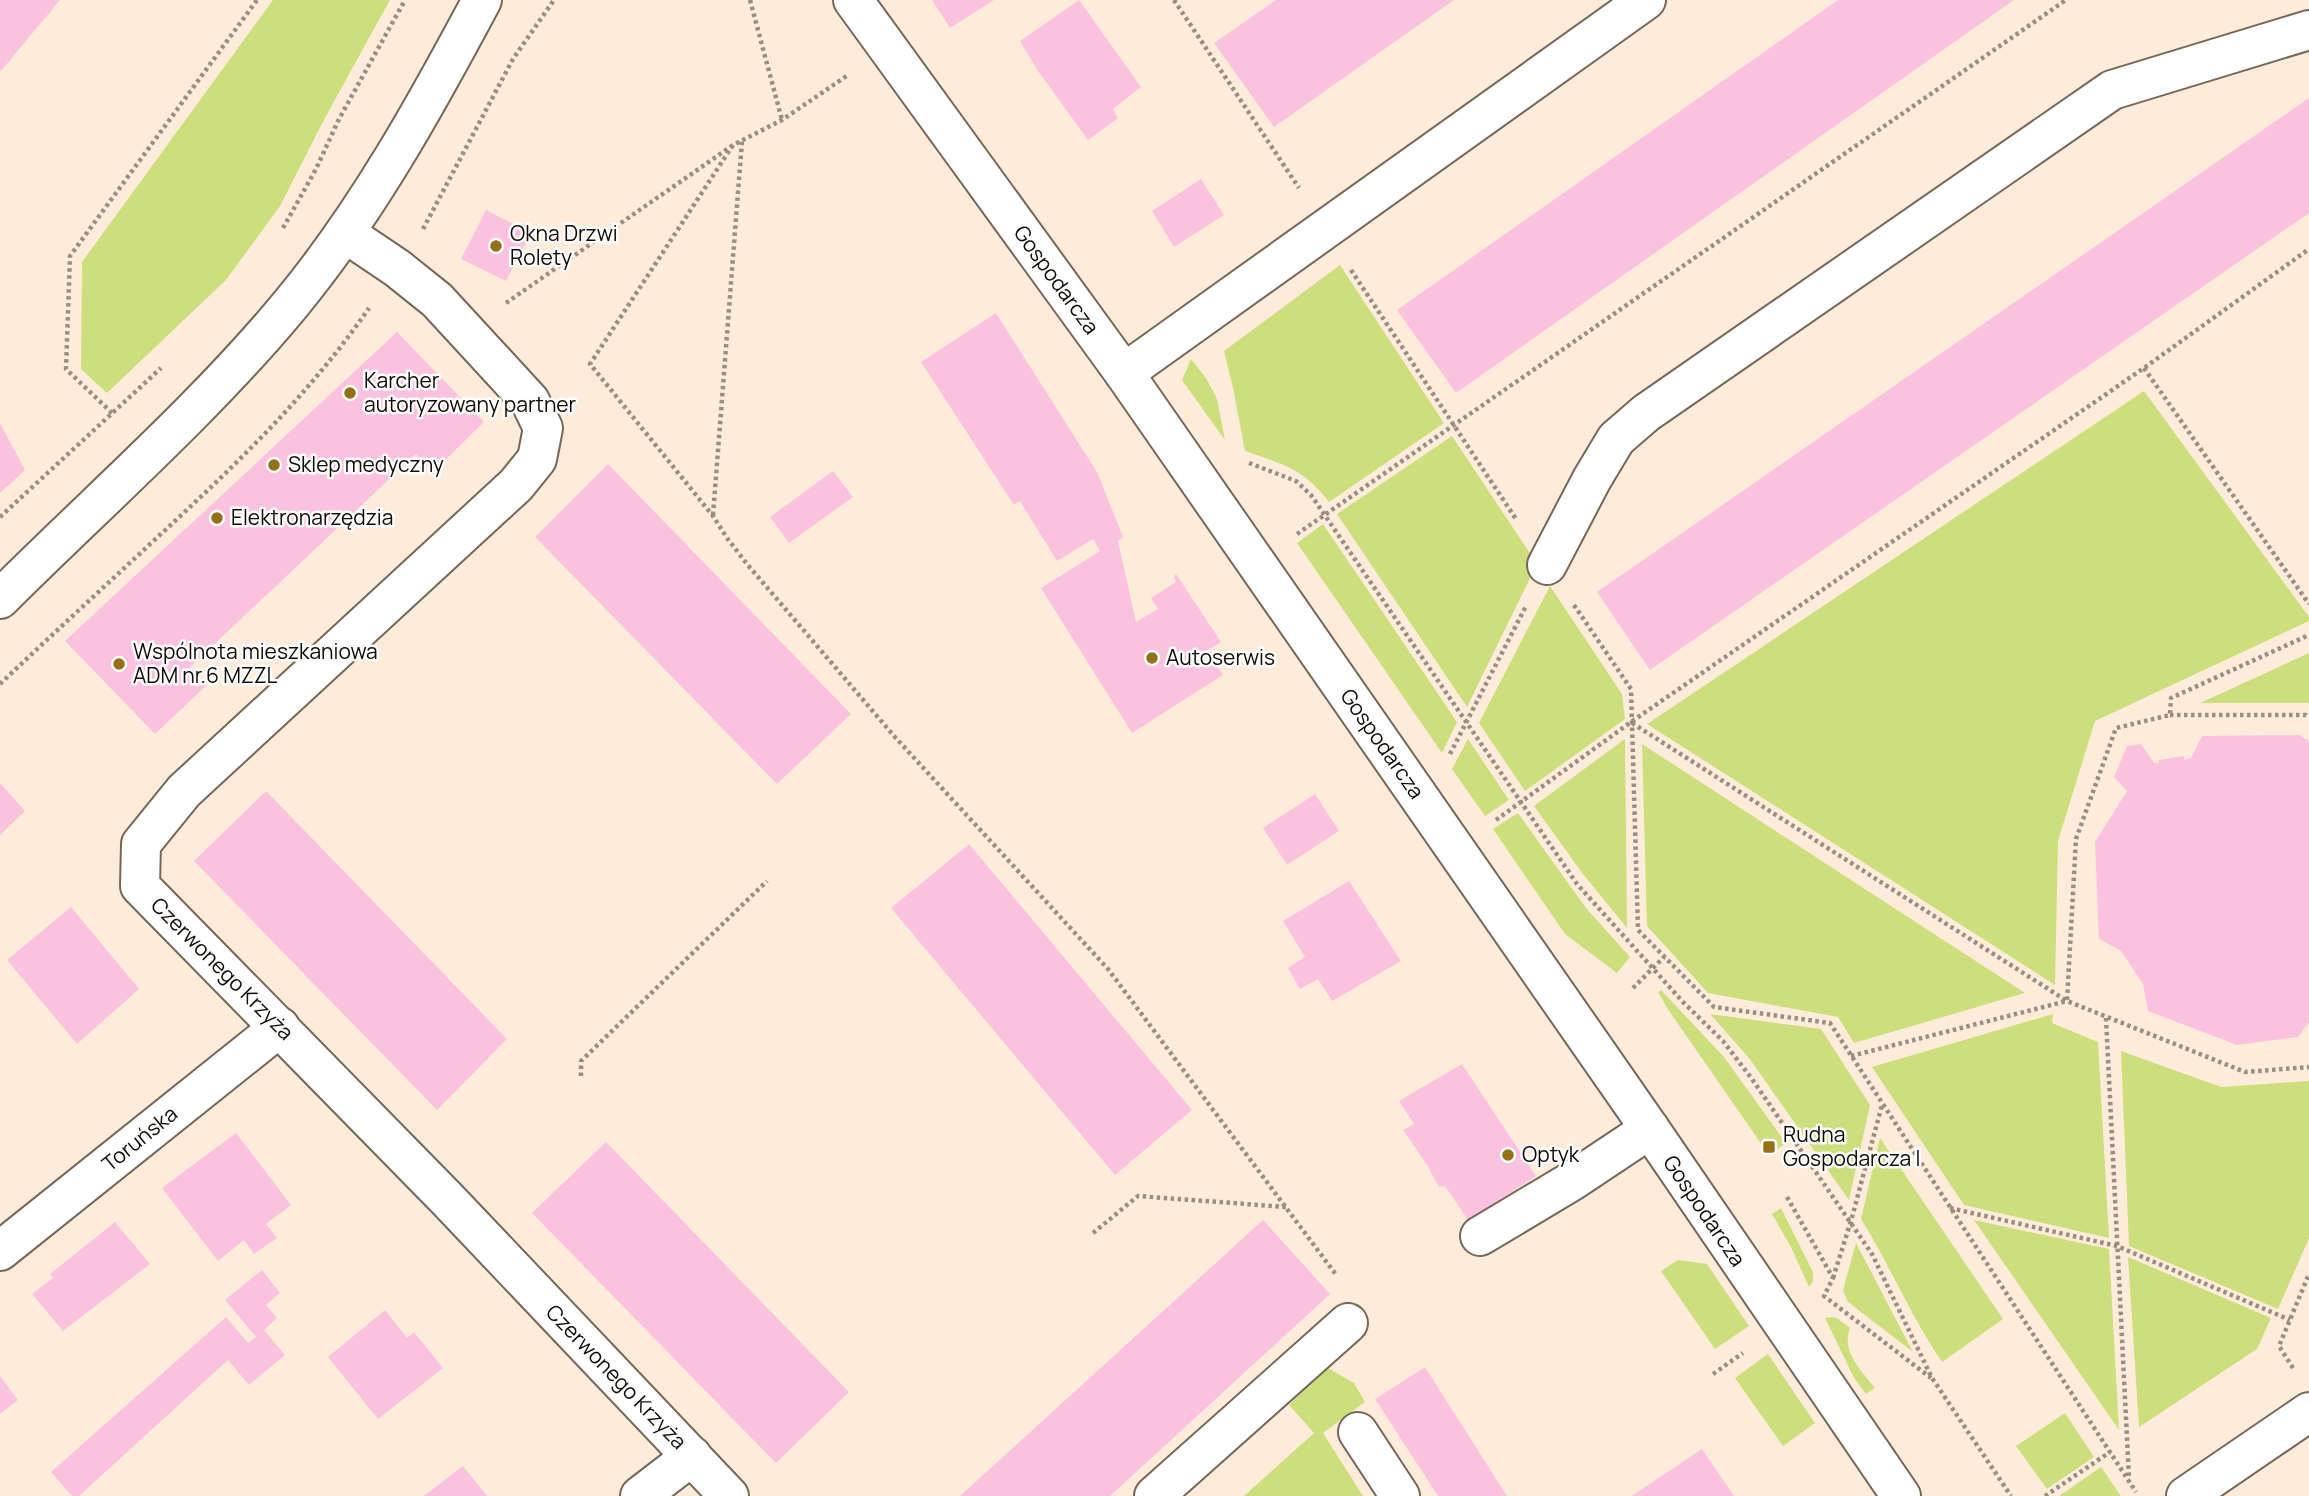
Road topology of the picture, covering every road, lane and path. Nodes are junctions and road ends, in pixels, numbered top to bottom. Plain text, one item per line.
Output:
1 (257, 0) edge
2 (405, 0) edge
3 (482, 0) edge
4 (750, 0) edge
5 (853, 0) edge
6 (1174, 0) edge
7 (1646, 0) edge
8 (2066, 0) edge
9 (2309, 30) edge
10 (848, 74) dead end
11 (782, 120) junction
12 (742, 141) junction
13 (733, 145) junction
14 (1305, 197) dead end
15 (283, 229) dead end
16 (345, 233) junction
17 (2309, 250) edge
18 (1349, 267) dead end
19 (466, 329) junction
20 (170, 360) dead end
21 (2144, 368) junction
22 (1124, 373) junction
23 (112, 413) junction
24 (1454, 425) junction
25 (1238, 459) dead end
26 (1325, 514) junction
27 (713, 516) junction
28 (0, 517) edge
29 (1295, 536) dead end
30 (1547, 565) junction
31 (0, 599) edge
32 (2309, 604) edge
33 (2309, 635) edge
34 (2170, 715) junction
35 (2309, 717) edge
36 (1631, 722) junction
37 (1466, 723) junction
38 (1448, 758) dead end
39 (1521, 803) junction
40 (1492, 823) dead end
41 (767, 881) dead end
42 (1664, 957) junction
43 (1652, 969) junction
44 (1633, 988) dead end
45 (2067, 1001) junction
46 (2106, 1018) junction
47 (280, 1027) junction
48 (1851, 1056) junction
49 (2309, 1067) edge
50 (581, 1076) dead end
51 (1882, 1104) junction
52 (1650, 1129) junction
53 (1787, 1197) dead end
54 (1287, 1207) junction
55 (1949, 1208) junction
56 (1851, 1221) junction
57 (1093, 1233) dead end
58 (1480, 1236) dead end
59 (2117, 1246) junction
60 (0, 1251) edge
61 (2309, 1274) edge
62 (1833, 1278) junction
63 (2290, 1320) junction
64 (1348, 1323) joint
65 (1751, 1347) dead end
66 (1713, 1374) dead end
67 (2297, 1376) dead end
68 (1932, 1378) junction
69 (2309, 1412) edge
70 (1359, 1432) dead end
71 (2110, 1452) junction
72 (692, 1456) junction
73 (2129, 1481) junction
74 (640, 1496) edge
75 (729, 1496) edge
76 (1154, 1496) edge
77 (1401, 1496) edge
78 (1901, 1496) edge
79 (2011, 1496) edge
80 (2045, 1496) edge
81 (2138, 1496) edge
82 (2186, 1496) edge

1 - 23 path
2 - 15 path
3 - 16 street
4 - 11 path
5 - 22 street, Gospodarcza
6 - 14 path
7 - 22 street
8 - 24 path
9 - 30 street
10 - 11 path
11 - 12 path
12 - 13 path
12 - 27 path
13 - 19 path
13 - 27 path
16 - 19 street, Czerwonego Krzyża
16 - 31 street
17 - 21 path
18 - 24 path
19 - 47 street, Czerwonego Krzyża
20 - 23 path
21 - 32 path
21 - 36 path
22 - 52 street, Gospodarcza
23 - 28 path
24 - 26 path
24 - 30 path
25 - 26 path
26 - 29 path
26 - 37 path
27 - 54 path
30 - 36 path
30 - 37 path
33 - 34 path
34 - 35 path
34 - 45 path
36 - 39 path
36 - 42 path
36 - 45 path
37 - 38 path
37 - 39 path
39 - 40 path
39 - 43 path
41 - 50 path
42 - 43 path
42 - 48 path
43 - 44 path
43 - 56 path
45 - 46 path
45 - 48 path
46 - 49 path
46 - 59 path
47 - 60 street, Toruńska
47 - 72 street, Czerwonego Krzyża
48 - 51 path
51 - 55 path
51 - 56 path
52 - 58 street
52 - 78 street, Gospodarcza
53 - 62 path
54 - 57 path
54 - 64 path
55 - 59 path
55 - 71 path
56 - 62 path
56 - 68 path
59 - 63 path
59 - 73 path
61 - 63 path
62 - 68 path
63 - 67 path
64 - 76 street
65 - 66 path
68 - 79 path
69 - 82 street
70 - 77 street
71 - 73 path
71 - 80 path
72 - 74 street
72 - 75 street, Czerwonego Krzyża
73 - 81 path

